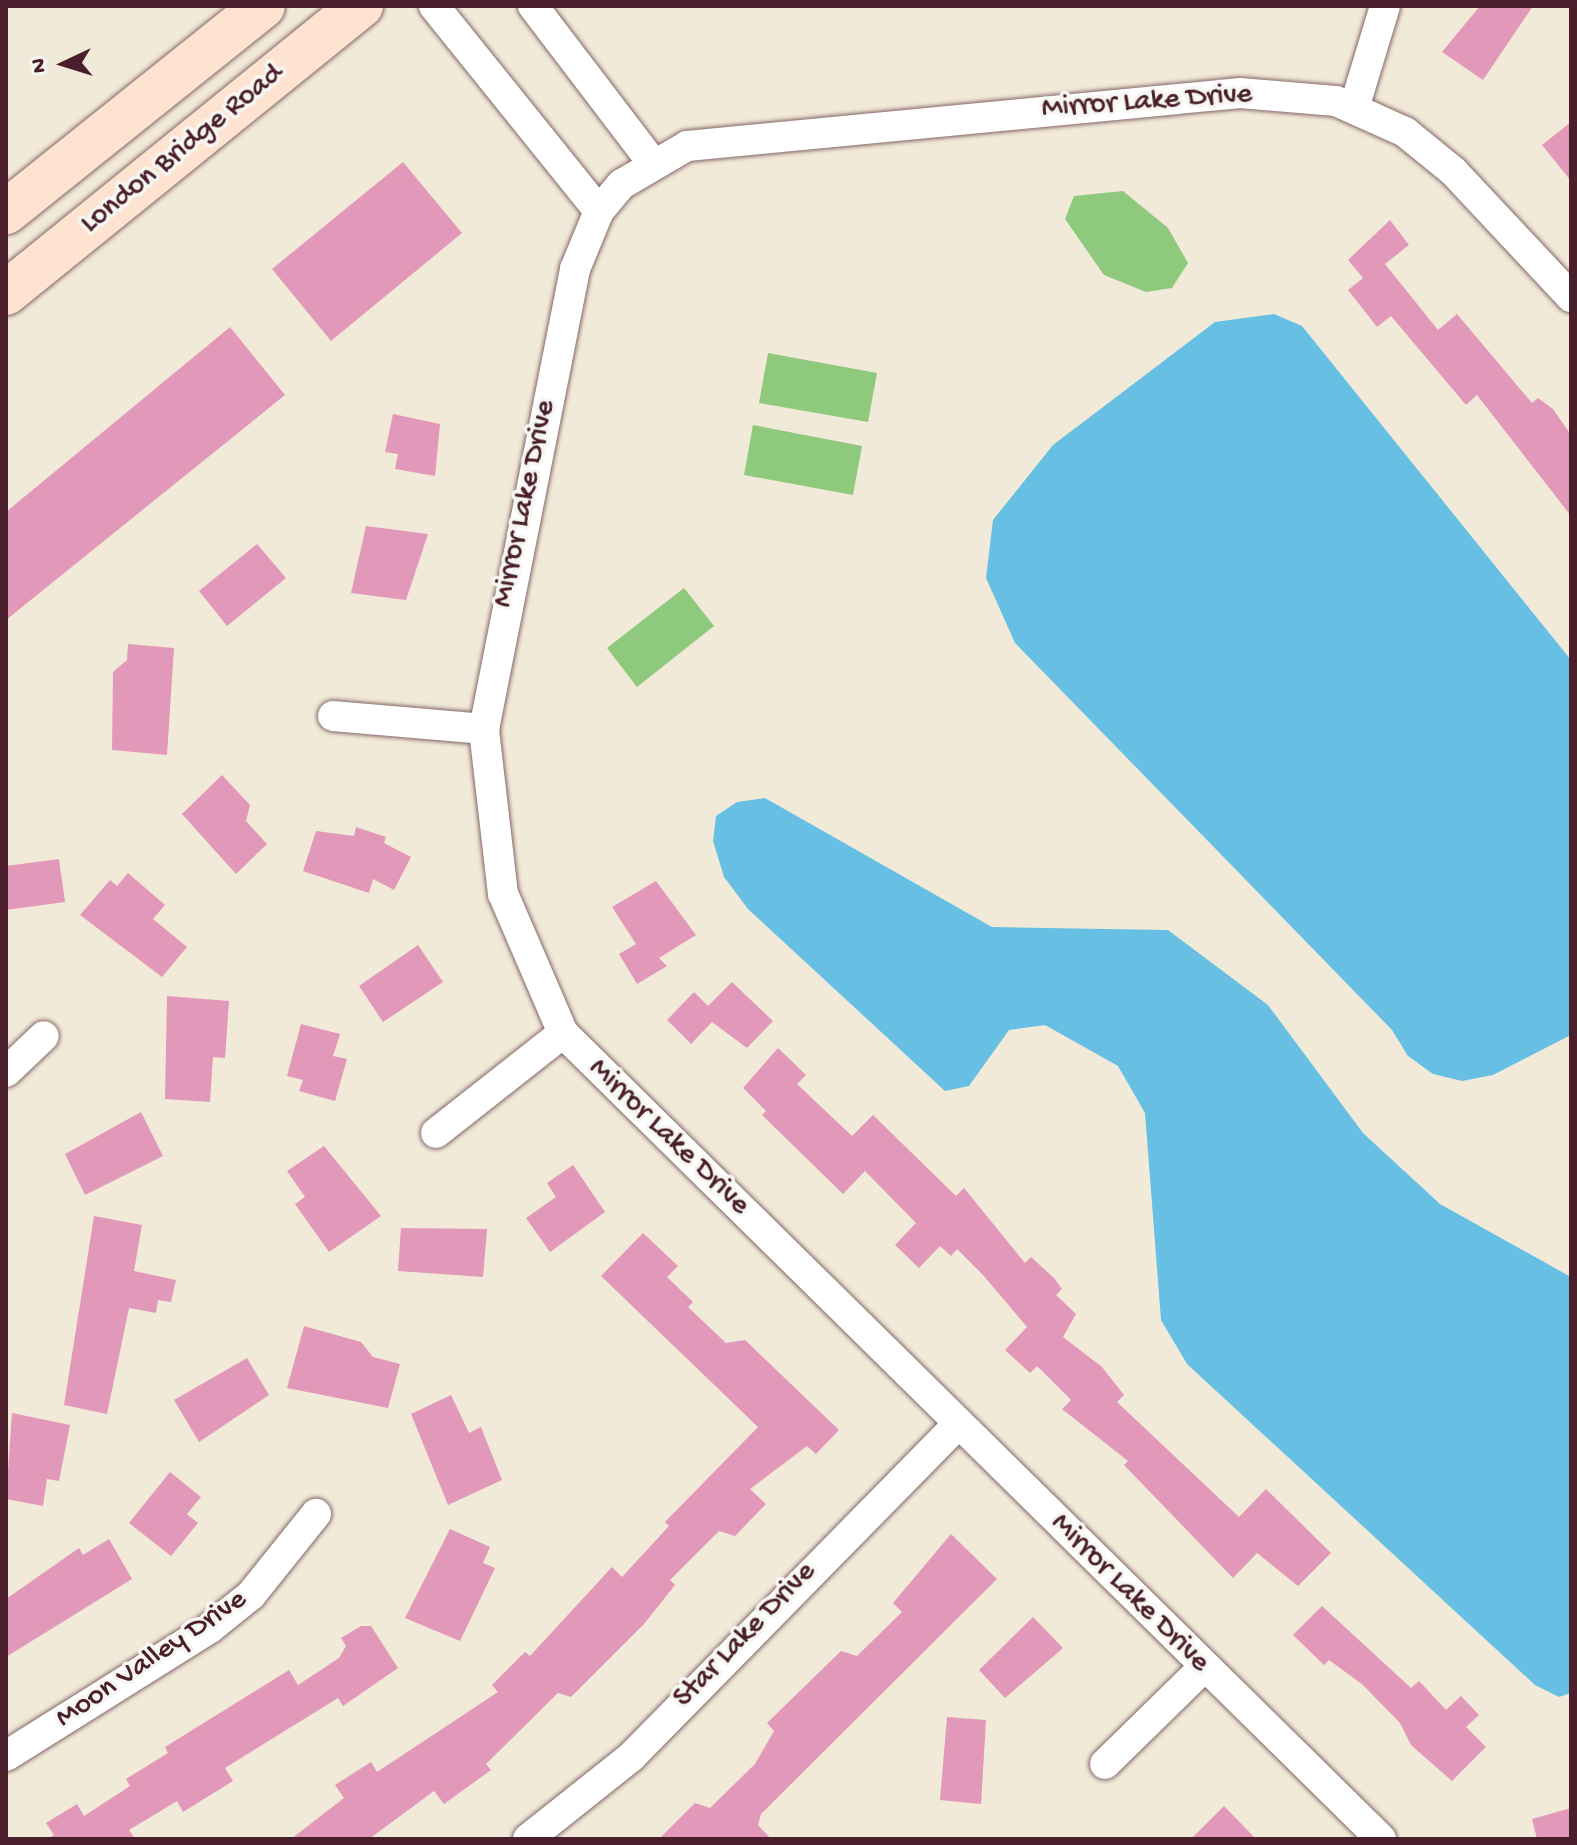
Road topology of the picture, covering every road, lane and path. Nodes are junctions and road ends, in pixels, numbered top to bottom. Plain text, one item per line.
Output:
1 (263, 6) edge
2 (361, 6) edge
3 (434, 6) edge
4 (533, 6) edge
5 (1385, 6) edge
6 (1355, 105) junction
7 (652, 162) junction
8 (599, 211) junction
9 (6, 212) edge
10 (6, 293) edge
11 (1571, 297) edge
12 (333, 716) dead end
13 (484, 729) junction
14 (563, 1033) junction
15 (44, 1036) dead end
16 (6, 1072) edge
17 (436, 1133) dead end
18 (957, 1425) junction
19 (316, 1514) dead end
20 (1204, 1667) junction
21 (6, 1756) edge
22 (1105, 1764) dead end
23 (528, 1839) edge
24 (1381, 1839) edge

1 - 9 main road, London Bridge Road
2 - 10 main road, London Bridge Road
3 - 8 street
4 - 7 street
5 - 6 street
6 - 7 street, Mirror Lake Drive
6 - 11 street, Mirror Lake Drive
7 - 8 street, Mirror Lake Drive
8 - 13 street, Mirror Lake Drive
12 - 13 street
13 - 14 street, Mirror Lake Drive
14 - 17 street
14 - 18 street, Mirror Lake Drive
15 - 16 street
18 - 20 street, Mirror Lake Drive
18 - 23 street, Star Lake Drive
19 - 21 street, Moon Valley Drive
20 - 22 street
20 - 24 street, Mirror Lake Drive

